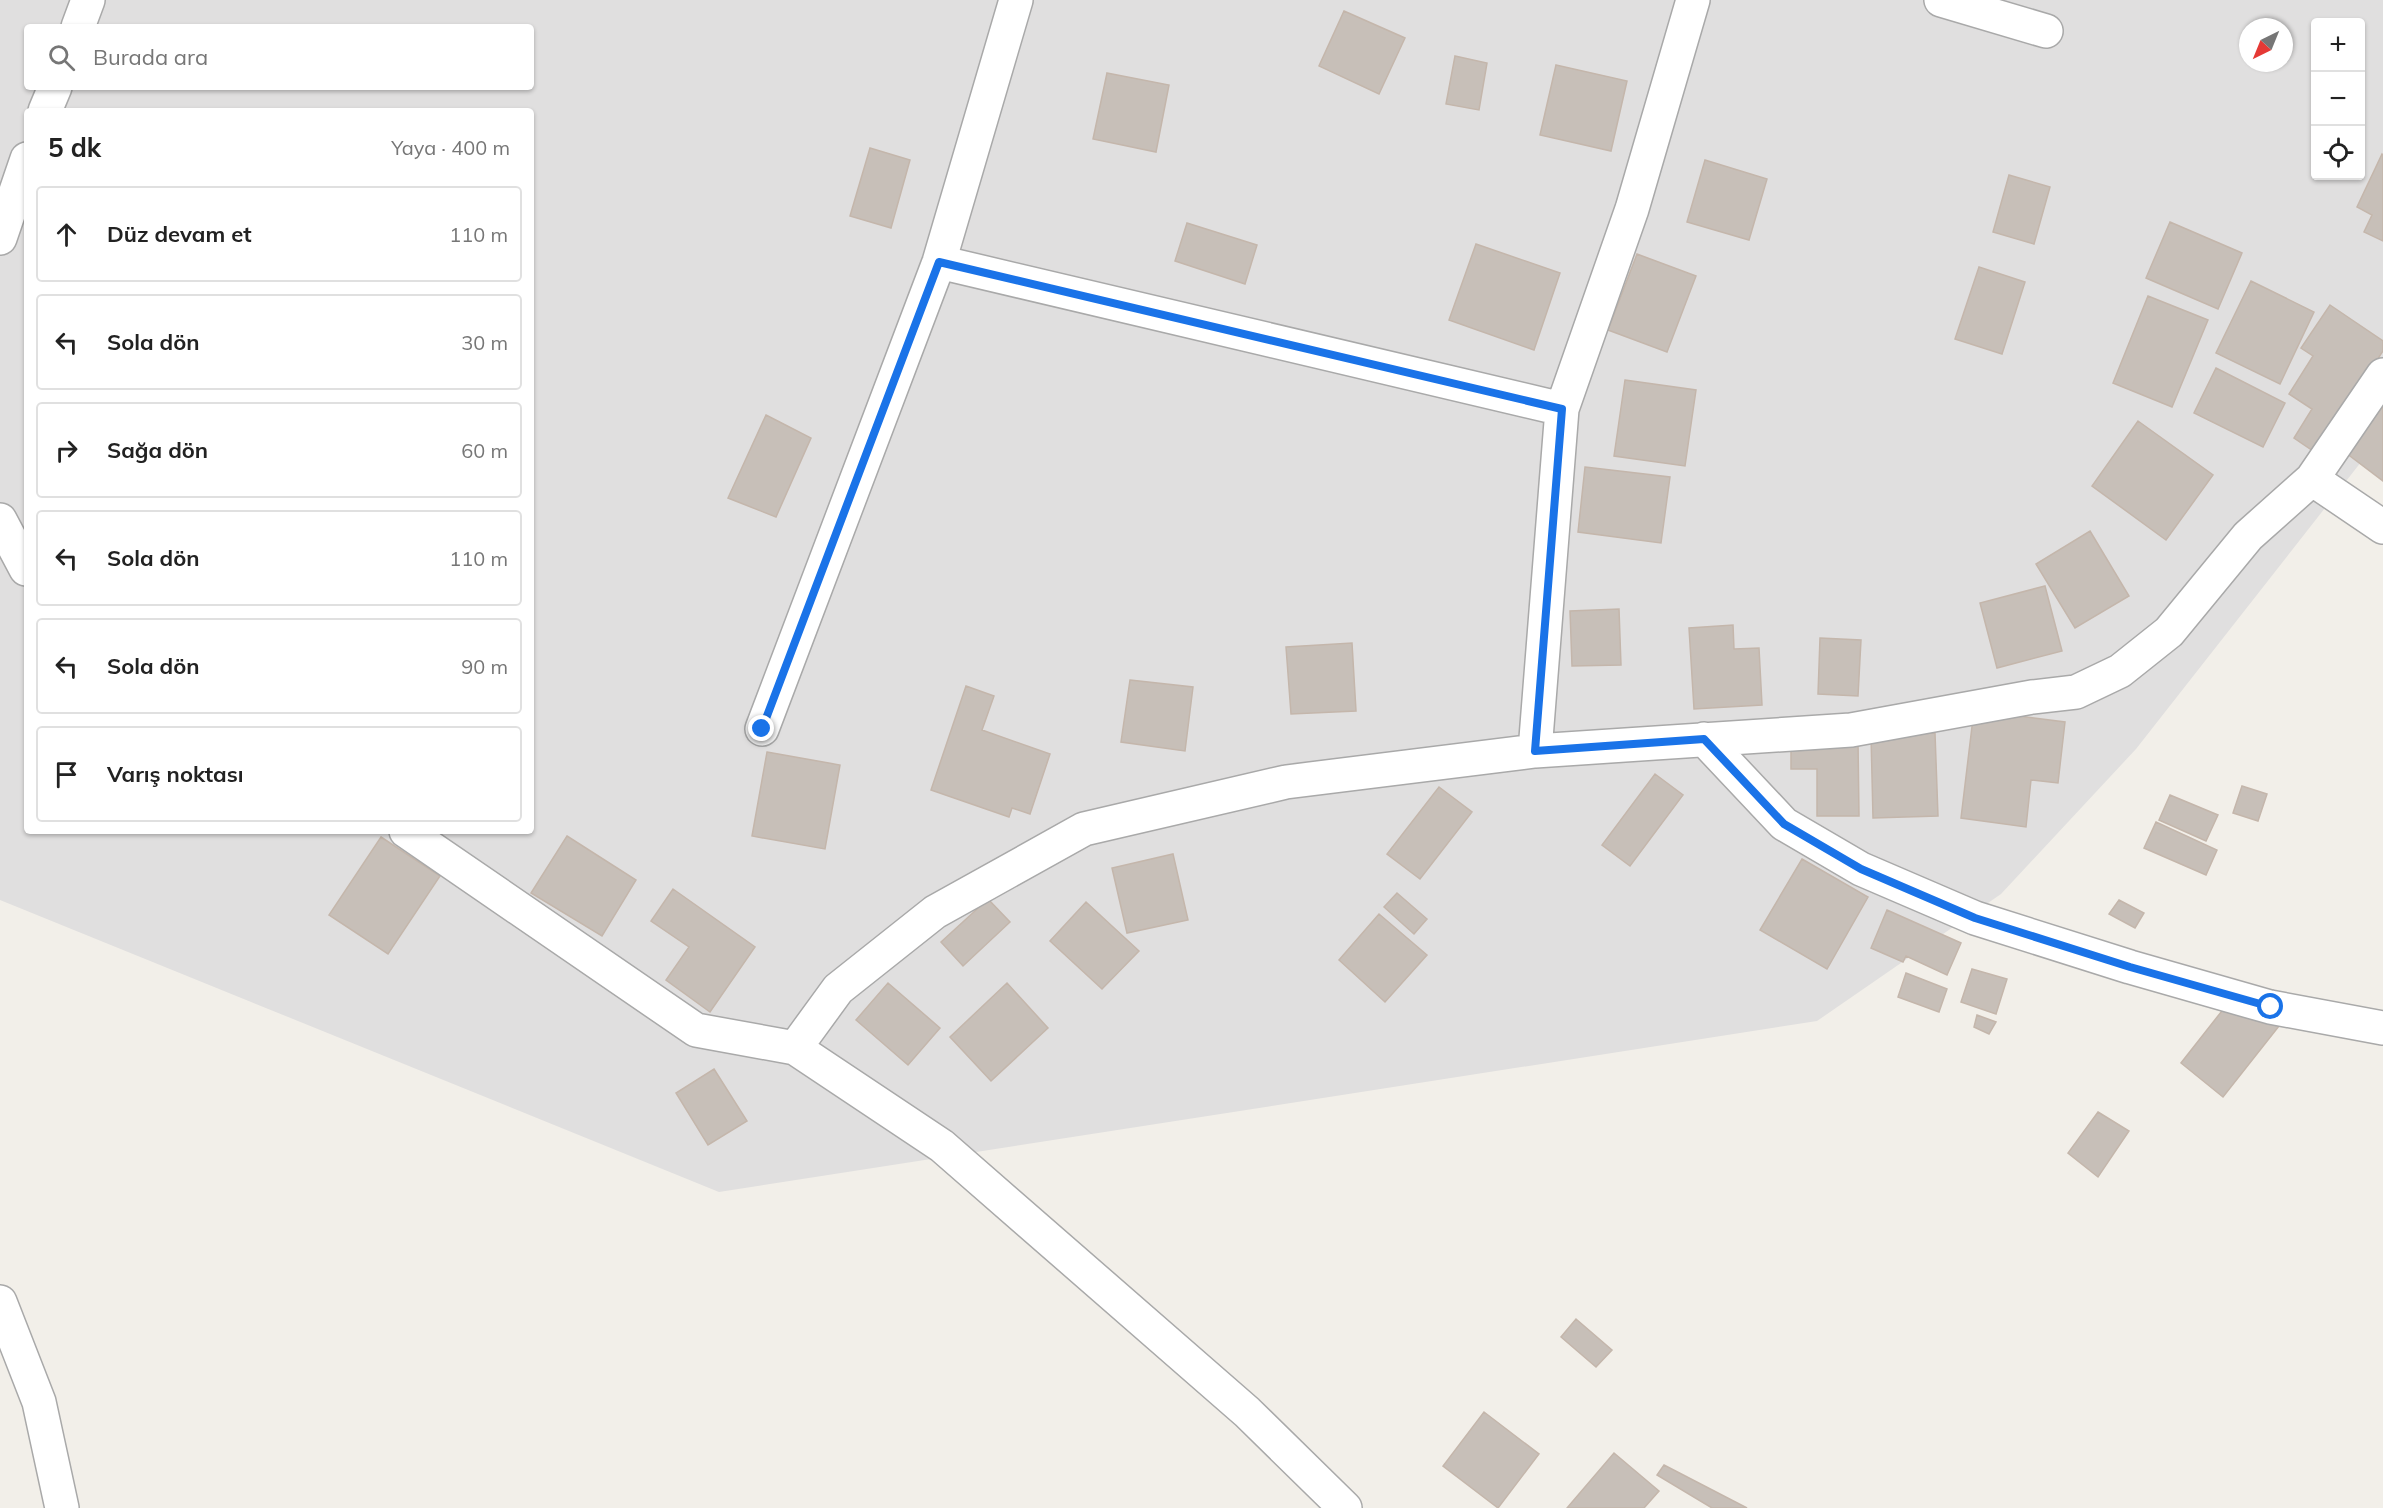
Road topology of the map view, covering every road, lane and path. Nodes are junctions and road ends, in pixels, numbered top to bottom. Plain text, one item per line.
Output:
1 (88, 0) edge
2 (1016, 0) edge
3 (1693, 0) edge
4 (1941, 0) edge
5 (79, 24) edge
6 (2046, 31) dead end
7 (54, 90) edge
8 (46, 108) edge
9 (24, 168) edge
10 (0, 238) edge
11 (939, 262) junction
12 (2383, 375) edge
13 (1562, 409) junction
14 (2312, 479) junction
15 (0, 520) edge
16 (2383, 527) edge
17 (0, 553) edge
18 (24, 564) edge
19 (24, 567) edge
20 (762, 729) dead end
21 (1704, 739) junction
22 (1535, 751) junction
23 (410, 834) edge
24 (2383, 1028) edge
25 (795, 1048) junction
26 (0, 1302) edge
27 (62, 1508) edge
28 (1345, 1508) edge

1 - 5 street
2 - 11 street
3 - 13 street
4 - 6 street
7 - 8 street
9 - 10 street
11 - 13 street
11 - 20 street
12 - 14 street
13 - 22 street
14 - 16 street
14 - 21 street
15 - 18 street
17 - 19 street
21 - 22 street
21 - 24 street
22 - 25 street
23 - 25 street
25 - 28 street
26 - 27 street

